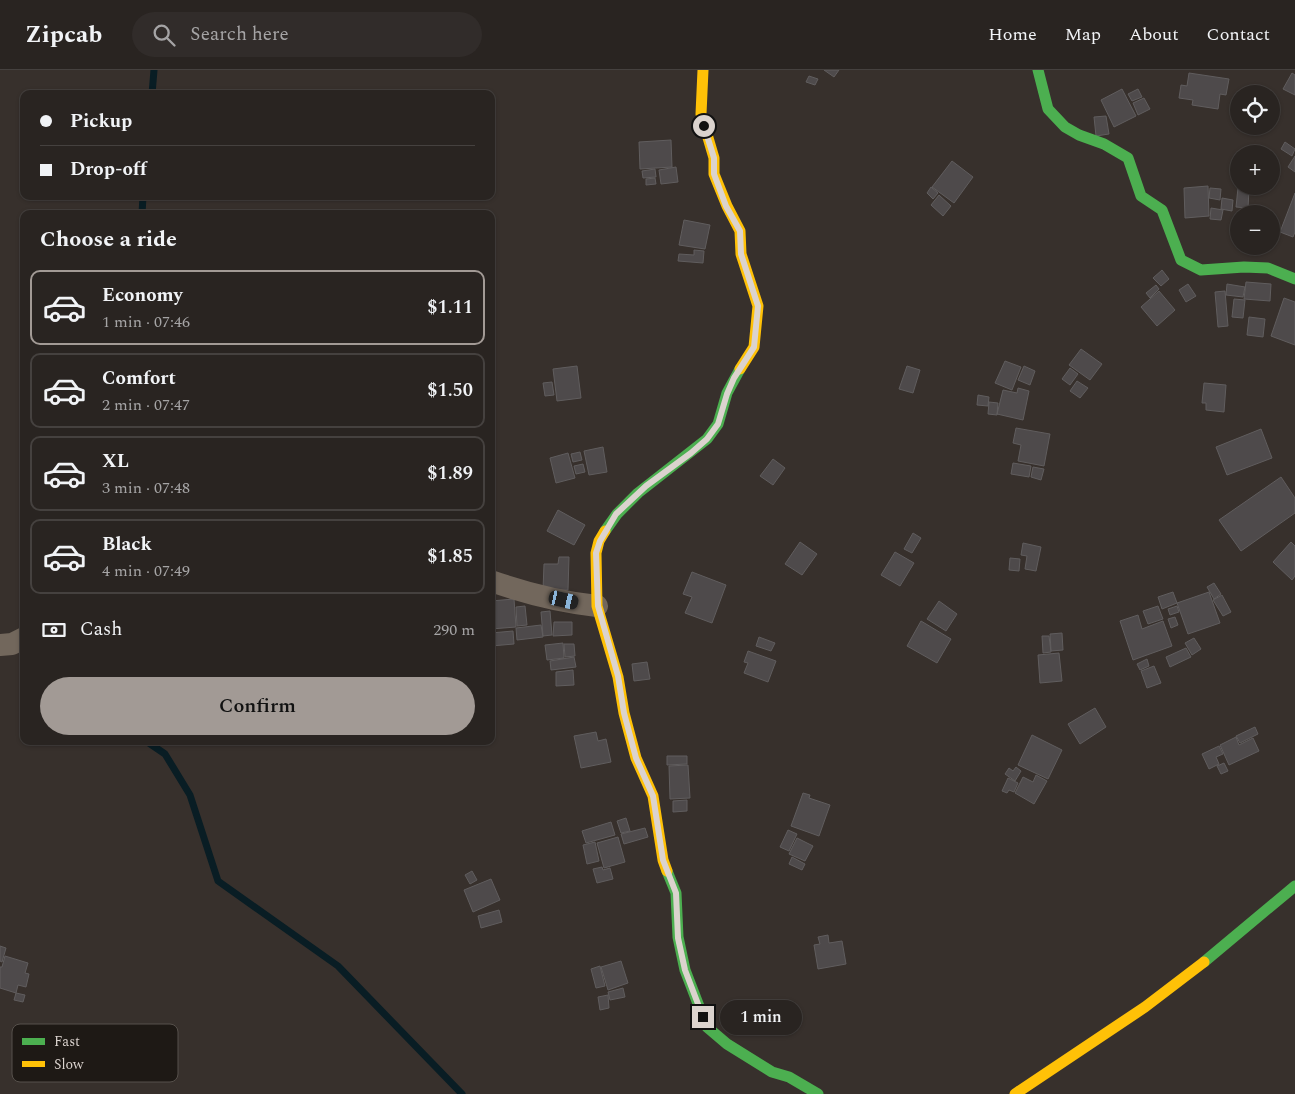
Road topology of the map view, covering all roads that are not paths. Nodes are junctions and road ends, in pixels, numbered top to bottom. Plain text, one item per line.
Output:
1 (702, 70) edge
2 (1038, 70) edge
3 (1295, 279) edge
4 (495, 583) edge
5 (598, 606) junction
6 (20, 640) edge
7 (0, 645) edge
8 (1295, 886) edge
9 (818, 1094) edge
10 (1015, 1094) edge

1 - 5 street
2 - 3 street
4 - 5 street
5 - 9 street
6 - 7 street
8 - 10 street

